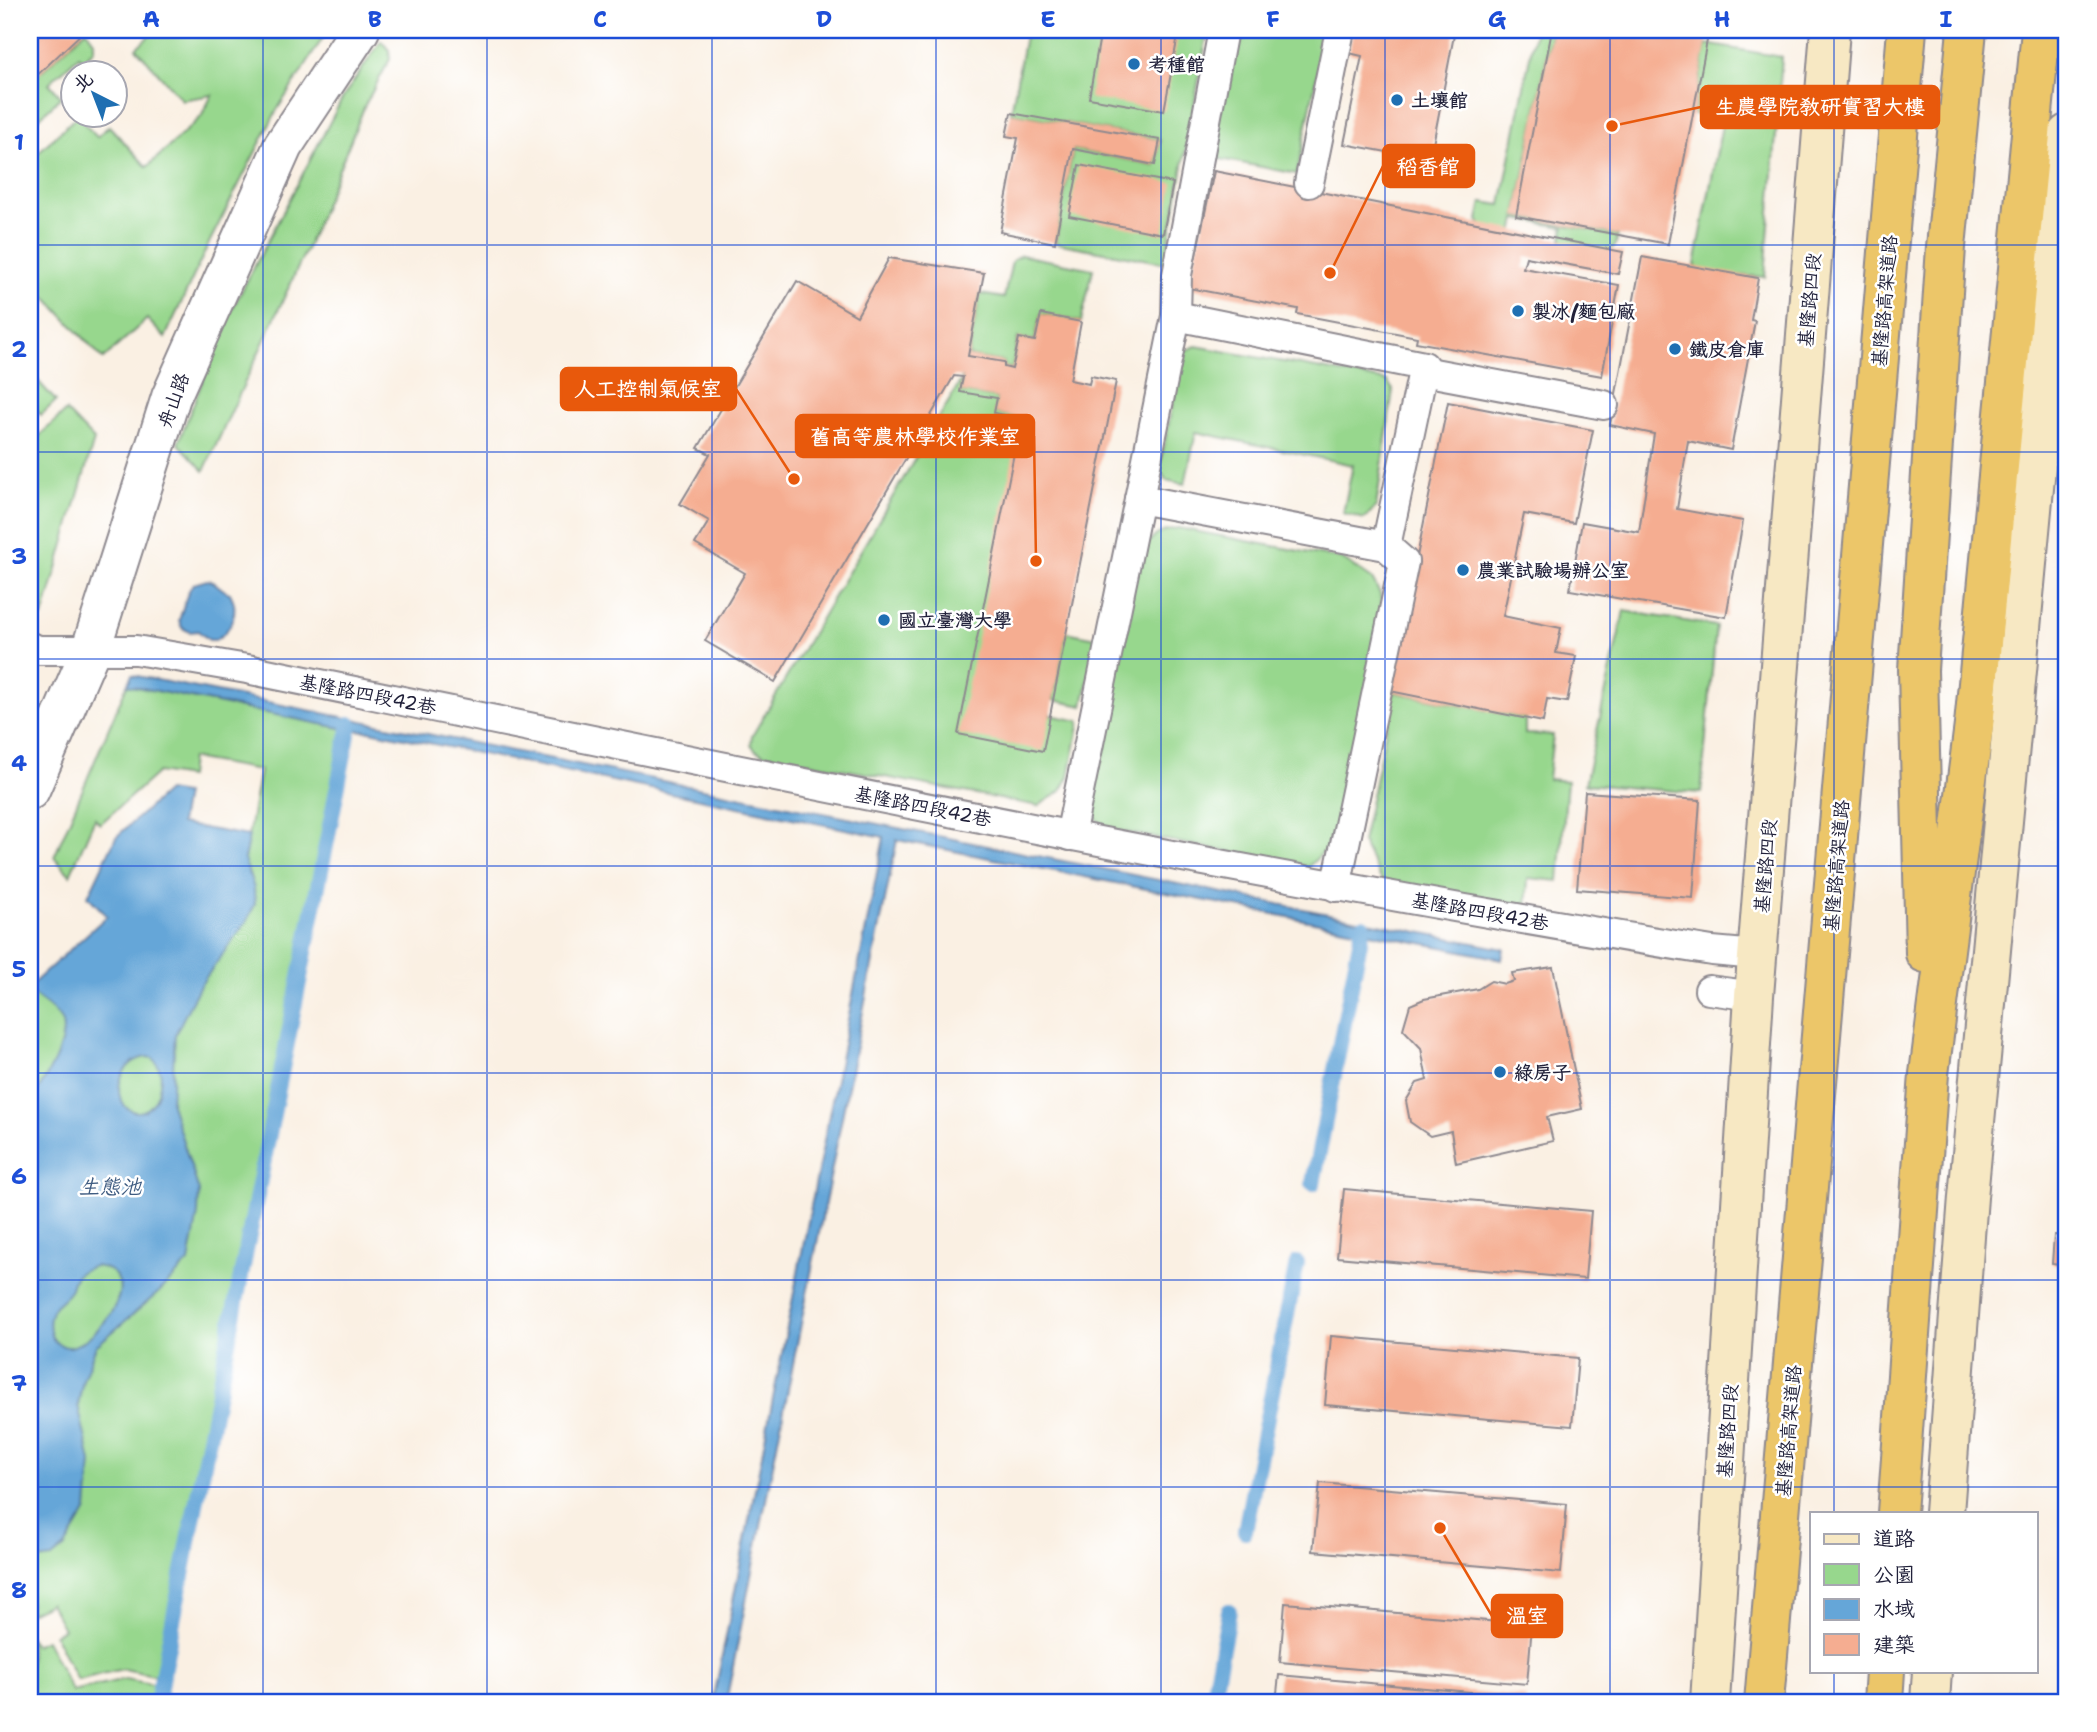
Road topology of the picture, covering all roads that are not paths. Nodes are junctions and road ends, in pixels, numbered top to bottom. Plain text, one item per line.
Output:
1 (360, 30) edge
2 (1223, 30) edge
3 (1340, 30) edge
4 (1830, 30) edge
5 (1907, 30) edge
6 (1967, 30) edge
7 (2041, 30) edge
8 (2067, 134) edge
9 (1309, 183) dead end
10 (1176, 316) junction
11 (1423, 371) junction
12 (1604, 405) dead end
13 (1139, 499) junction
14 (1387, 546) junction
15 (30, 647) edge
16 (91, 649) junction
17 (30, 790) edge
18 (1070, 836) junction
19 (1336, 887) junction
20 (1758, 955) junction
21 (1709, 990) dead end
22 (1754, 996) junction
23 (1928, 1074) junction
24 (1897, 1512) edge
25 (1944, 1512) edge
26 (1885, 1672) edge
27 (1932, 1672) edge
28 (1710, 1702) edge
29 (1764, 1702) edge
30 (1883, 1702) edge
31 (1930, 1702) edge

1 - 16 street, 舟山路
2 - 10 lane
3 - 9 lane
4 - 20 main road, 基隆路四段
5 - 29 highway, 基隆路高架道路
6 - 23 highway
7 - 23 highway
8 - 25 main road
10 - 11 lane
10 - 13 lane
11 - 12 lane
11 - 14 lane
13 - 14 lane
13 - 18 lane
14 - 19 lane
15 - 16 lane, 基隆路四段42巷
16 - 17 street, 舟山路
16 - 18 lane, 基隆路四段42巷
18 - 19 lane, 基隆路四段42巷
19 - 20 lane, 基隆路四段42巷
20 - 22 main road, 基隆路四段
21 - 22 lane
22 - 28 main road, 基隆路四段
23 - 24 highway
26 - 30 highway
27 - 31 main road

